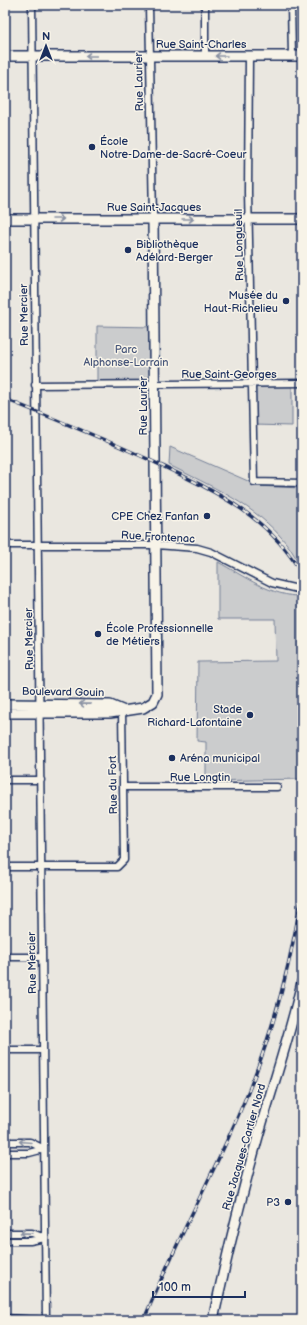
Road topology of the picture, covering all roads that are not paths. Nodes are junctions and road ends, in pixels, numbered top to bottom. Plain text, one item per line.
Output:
1 (32, 5) edge
2 (149, 5) edge
3 (205, 5) edge
4 (291, 5) edge
5 (5, 56) edge
6 (32, 56) junction
7 (151, 56) junction
8 (205, 56) junction
9 (249, 56) junction
10 (292, 56) junction
11 (302, 56) edge
12 (5, 219) edge
13 (33, 219) junction
14 (153, 219) junction
15 (302, 219) edge
16 (248, 220) junction
17 (155, 384) junction
18 (252, 384) junction
19 (302, 384) edge
20 (35, 385) junction
21 (302, 483) edge
22 (5, 545) edge
23 (38, 545) junction
24 (156, 545) junction
25 (302, 590) edge
26 (5, 704) edge
27 (40, 708) junction
28 (122, 710) junction
29 (5, 713) edge
30 (5, 780) edge
31 (41, 780) junction
32 (123, 787) junction
33 (277, 787) dead end
34 (5, 867) edge
35 (42, 867) junction
36 (5, 957) edge
37 (42, 958) junction
38 (302, 982) edge
39 (5, 1050) edge
40 (43, 1050) junction
41 (5, 1142) edge
42 (44, 1149) junction
43 (5, 1153) edge
44 (5, 1233) edge
45 (45, 1238) junction
46 (5, 1241) edge
47 (5, 1318) edge
48 (37, 1320) edge
49 (46, 1320) edge
50 (213, 1320) edge

1 - 6 street, Rue Mercier
2 - 7 street, Rue Laurier
3 - 8 street
4 - 10 street
5 - 6 street, Rue Saint-Charles
7 -> 6 street, Rue Saint-Charles
6 - 13 street, Rue Mercier
7 - 8 street, Rue Saint-Charles
7 - 14 street, Rue Laurier
9 -> 8 street, Rue Saint-Charles
9 - 10 street, Rue Saint-Charles
9 - 16 street, Rue Longueuil
10 - 11 street, Rue Saint-Charles
12 - 13 street, Rue Saint-Jacques
13 -> 14 street, Rue Saint-Jacques
13 - 20 street, Rue Mercier
14 -> 16 street, Rue Saint-Jacques
14 - 17 street, Rue Laurier
15 - 16 street, Rue Saint-Jacques
16 - 18 street, Rue Longueuil
17 - 18 street, Rue Saint-Georges
17 - 20 street, Rue Saint-Georges
17 - 24 street, Rue Laurier
18 - 19 street, Rue Saint-Georges
18 - 21 street, Rue Longueuil
20 - 23 street, Rue Mercier
22 - 23 street, Rue Frontenac
23 - 24 street, Rue Frontenac
23 - 27 street, Rue Mercier
24 - 25 street, Rue Frontenac
24 - 28 street, Rue Laurier
26 - 27 street, Boulevard Gouin
27 - 28 street, Boulevard Gouin
27 - 29 street, Boulevard Gouin
27 - 31 street, Rue Mercier
28 - 32 street, Rue du Fort
30 - 31 street
31 - 35 street, Rue Mercier
32 - 33 street, Rue Longtin
32 - 35 street, Rue du Fort
34 - 35 street
35 - 37 street, Rue Mercier
36 - 37 street
37 - 40 street, Rue Mercier
38 - 50 street, Rue Jacques-Cartier Nord
39 - 40 street
40 - 42 street, Rue Mercier
42 -> 41 street
42 - 43 street
42 - 45 street, Rue Mercier
45 -> 44 street
45 - 46 street
45 - 49 street, Rue Mercier
47 - 48 street

